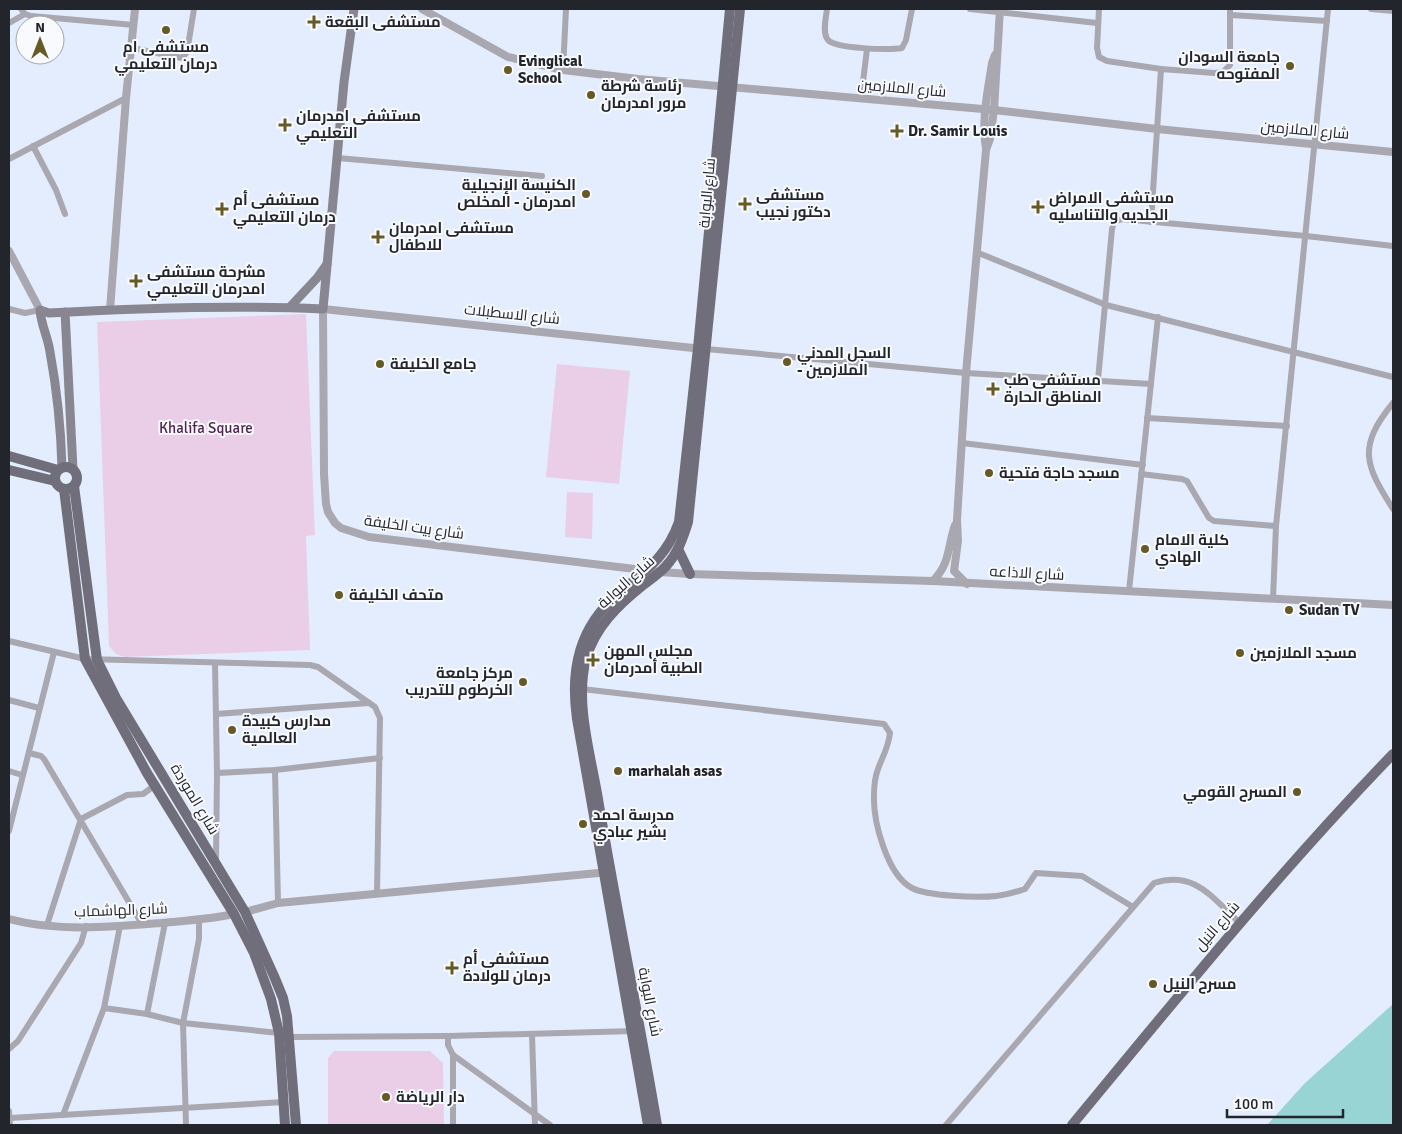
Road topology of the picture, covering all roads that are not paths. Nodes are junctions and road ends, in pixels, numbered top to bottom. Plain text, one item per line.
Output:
1 (135, 9) edge
2 (194, 9) edge
3 (354, 9) edge
4 (422, 9) edge
5 (566, 9) edge
6 (730, 9) edge
7 (740, 9) edge
8 (827, 9) edge
9 (912, 9) edge
10 (970, 9) edge
11 (1099, 9) edge
12 (1328, 9) edge
13 (1371, 9) edge
14 (1000, 11) edge
15 (1393, 11) edge
16 (23, 12) edge
17 (1231, 12) edge
18 (1327, 21) junction
19 (1097, 23) junction
20 (9, 24) edge
21 (134, 25) junction
22 (132, 48) junction
23 (867, 49) junction
24 (996, 54) junction
25 (1161, 69) junction
26 (563, 70) junction
27 (727, 86) junction
28 (988, 92) junction
29 (126, 98) junction
30 (861, 98) junction
31 (969, 108) junction
32 (989, 110) junction
33 (1157, 129) junction
34 (1315, 145) junction
35 (33, 146) junction
36 (1393, 152) edge
37 (338, 158) junction
38 (9, 159) edge
39 (542, 176) dead end
40 (65, 214) dead end
41 (1151, 222) junction
42 (1306, 236) junction
43 (1393, 246) edge
44 (9, 251) edge
45 (976, 252) junction
46 (328, 262) junction
47 (1106, 304) junction
48 (290, 307) junction
49 (9, 309) edge
50 (324, 309) junction
51 (40, 310) junction
52 (110, 310) junction
53 (65, 312) junction
54 (1158, 317) junction
55 (702, 349) junction
56 (1294, 353) junction
57 (966, 373) junction
58 (1393, 376) edge
59 (1098, 380) junction
60 (1151, 384) junction
61 (1393, 403) edge
62 (1147, 418) junction
63 (1287, 426) junction
64 (962, 444) junction
65 (9, 456) edge
66 (1143, 465) junction
67 (60, 469) junction
68 (73, 469) junction
69 (9, 470) edge
70 (1141, 474) junction
71 (55, 481) junction
72 (69, 487) junction
73 (1393, 509) edge
74 (957, 520) junction
75 (1276, 526) junction
76 (678, 549) junction
77 (647, 570) junction
78 (660, 572) junction
79 (690, 574) junction
80 (933, 581) junction
81 (967, 584) junction
82 (1129, 591) junction
83 (1273, 599) junction
84 (1393, 605) edge
85 (9, 641) edge
86 (54, 652) junction
87 (85, 659) junction
88 (97, 660) junction
89 (215, 663) junction
90 (582, 689) junction
91 (9, 700) edge
92 (369, 703) junction
93 (39, 708) junction
94 (216, 714) junction
95 (29, 753) junction
96 (1393, 754) edge
97 (380, 758) junction
98 (157, 765) junction
99 (275, 770) junction
100 (9, 771) edge
101 (147, 773) junction
102 (217, 774) junction
103 (22, 775) junction
104 (154, 786) junction
105 (81, 819) junction
106 (9, 831) edge
107 (216, 863) junction
108 (607, 872) junction
109 (377, 894) junction
110 (278, 903) junction
111 (1133, 907) junction
112 (244, 912) junction
113 (234, 914) junction
114 (9, 919) edge
115 (199, 920) junction
116 (165, 922) junction
117 (1240, 923) junction
118 (142, 924) junction
119 (47, 925) junction
120 (86, 926) junction
121 (120, 926) junction
122 (104, 1008) junction
123 (147, 1014) junction
124 (183, 1023) junction
125 (636, 1031) junction
126 (279, 1033) junction
127 (532, 1034) junction
128 (448, 1036) junction
129 (290, 1037) junction
130 (9, 1049) edge
131 (453, 1055) junction
132 (284, 1102) junction
133 (185, 1107) junction
134 (534, 1114) junction
135 (63, 1115) junction
136 (10, 1118) edge
137 (186, 1125) edge
138 (286, 1125) edge
139 (296, 1125) edge
140 (453, 1125) edge
141 (535, 1125) edge
142 (550, 1125) edge
143 (648, 1125) edge
144 (657, 1125) edge
145 (946, 1125) edge
146 (1072, 1125) edge

1 - 21 street
2 - 22 street
3 - 37 main road
4 - 26 street, شارع الملازمين
5 - 26 street
6 - 27 main road
7 - 27 main road
8 - 23 street
9 - 23 street
10 - 14 street
11 - 19 street
12 - 18 street
13 - 15 street
14 - 19 street
14 - 24 street
16 - 20 street
16 - 21 street
17 - 18 street
17 - 25 street
18 - 34 street
19 - 25 street
21 - 22 street
22 - 29 street
23 - 30 street
24 - 28 street
24 - 32 street
25 - 33 street
26 - 27 street, شارع الملازمين
27 - 30 street, شارع الملازمين
27 - 55 main road, شارع البوابة
28 - 31 street
28 - 32 street
29 - 35 street
29 - 52 street
30 - 31 street, شارع الملازمين
31 - 32 street, شارع الملازمين
32 - 33 street, شارع الملازمين
32 - 45 street
33 - 34 street, شارع الملازمين
33 - 41 street
34 - 36 street, شارع الملازمين
34 - 42 street
35 - 38 street
35 - 40 street
37 - 39 street
37 - 46 main road
41 - 42 street
41 - 47 street
42 - 43 street
42 - 56 street
44 - 51 street
45 - 47 street
45 - 57 street
46 - 48 main road
46 - 50 main road
47 - 54 street
47 - 59 street
48 - 50 main road
48 - 52 main road
49 - 51 street
50 - 55 street, شارع الاسطبلات
50 - 77 street, شارع بيت الخليفة
51 - 53 main road
51 - 67 main road
52 - 53 main road
53 - 68 main road
54 - 56 street
54 - 60 street
55 - 57 street
55 - 76 main road, شارع البوابة
55 - 77 main road, شارع البوابة
56 - 58 street
56 - 63 street
57 - 59 street
57 - 64 street
59 - 60 street
60 - 62 street
61 - 73 street
62 - 63 street
62 - 66 street
63 - 75 street
64 - 66 street
64 - 74 street
65 - 67 main road
66 - 70 street
67 - 68 main road
67 - 71 main road
68 - 72 main road
69 - 71 main road
70 - 75 street
70 - 82 street
71 - 72 main road
72 - 87 main road, شارع الموردة
72 - 88 main road, شارع الموردة
74 - 80 street
74 - 81 street
75 - 83 street
76 - 78 main road, شارع البوابة
76 - 79 main road
77 - 78 street, شارع بيت الخليفة
77 - 108 main road, شارع البوابة
78 - 79 street, شارع الاذاعه
78 - 90 main road, شارع البوابة
79 - 80 street, شارع الاذاعه
80 - 81 street, شارع الاذاعه
81 - 82 street, شارع الاذاعه
82 - 83 street, شارع الاذاعه
83 - 84 street, شارع الاذاعه
85 - 86 street
86 - 87 street
86 - 93 street
87 - 88 street
87 - 101 main road, شارع الموردة
88 - 89 street
88 - 98 main road, شارع الموردة
89 - 92 street
89 - 94 street
90 - 108 main road, شارع البوابة
90 - 111 street
91 - 93 street
92 - 94 street
92 - 97 street
93 - 95 street
94 - 102 street
95 - 103 street
95 - 105 street
96 - 117 main road, شارع النيل
97 - 99 street
97 - 109 street
98 - 101 main road
98 - 107 main road, شارع الموردة
99 - 102 street
99 - 110 street
100 - 103 street
101 - 104 main road, شارع الموردة
102 - 107 street
103 - 106 street
104 - 105 street
104 - 113 main road, شارع الموردة
105 - 118 street
105 - 119 street
107 - 112 main road, شارع الموردة
108 - 109 street
108 - 125 main road, شارع البوابة
109 - 110 street
110 - 112 street
111 - 117 street
111 - 145 street
112 - 129 main road, شارع الموردة
113 - 115 street, شارع الهاشماب
113 - 126 main road, شارع الموردة
114 - 119 street, شارع الهاشماب
115 - 116 street, شارع الهاشماب
115 - 124 street
116 - 118 street, شارع الهاشماب
116 - 123 street
117 - 146 main road, شارع النيل
118 - 121 street, شارع الهاشماب
119 - 120 street, شارع الهاشماب
120 - 121 street, شارع الهاشماب
120 - 130 street
121 - 122 street
122 - 123 street
122 - 135 street
123 - 124 street
124 - 126 street
124 - 133 street
125 - 127 street
125 - 143 main road, شارع البوابة
125 - 144 main road, شارع البوابة
126 - 129 street
126 - 132 main road, شارع الموردة
127 - 128 street
127 - 134 street
128 - 129 street
128 - 131 street
129 - 139 main road, شارع الموردة
131 - 134 street
131 - 140 street
132 - 133 street
132 - 138 main road, شارع الموردة
133 - 135 street
133 - 137 street
134 - 141 street
134 - 142 street
135 - 136 street

